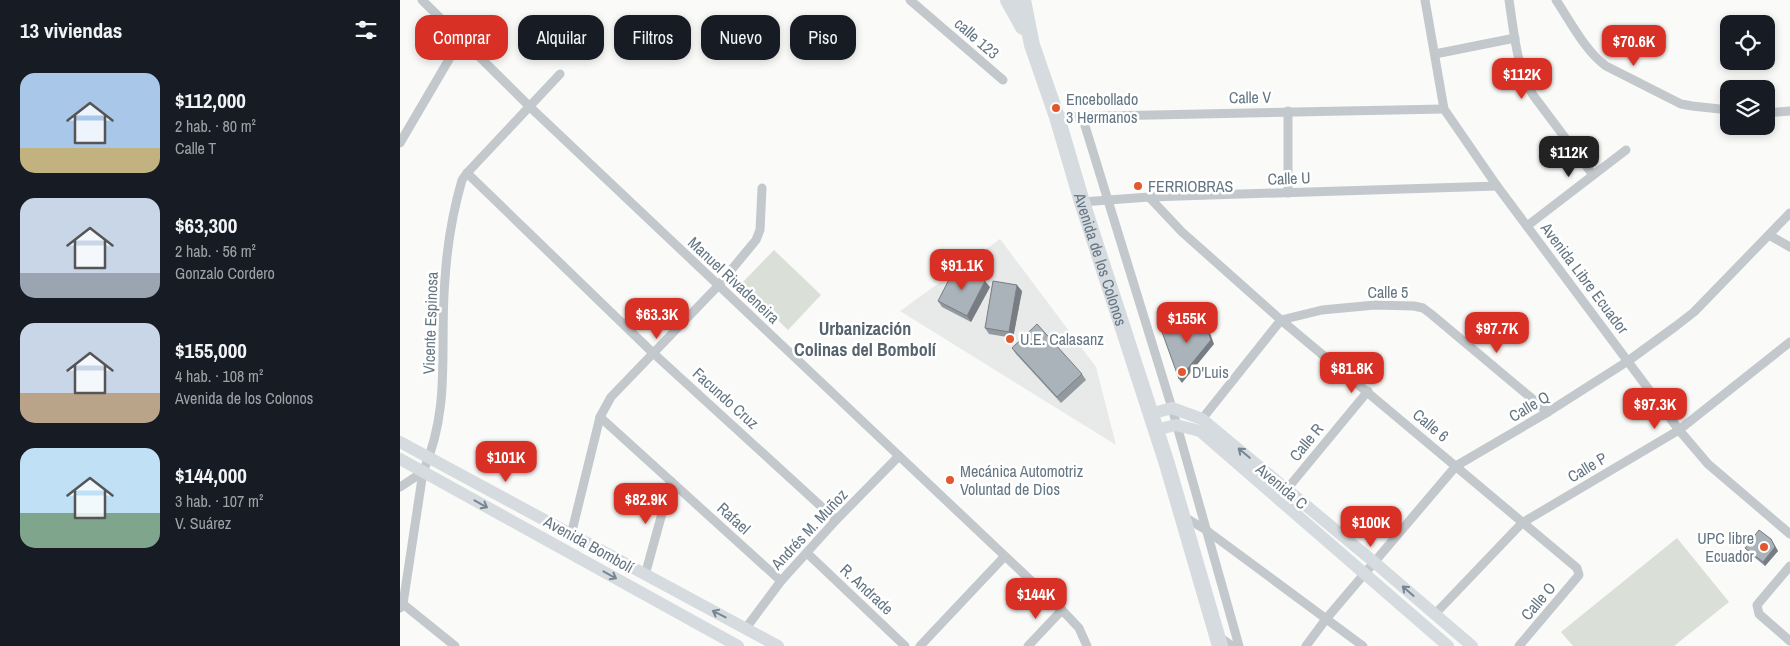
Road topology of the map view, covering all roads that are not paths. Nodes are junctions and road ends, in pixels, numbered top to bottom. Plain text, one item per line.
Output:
1 (422, 0) edge
2 (910, 0) edge
3 (1008, 0) edge
4 (1023, 0) edge
5 (1425, 0) edge
6 (1509, 0) edge
7 (1556, 0) edge
8 (437, 15) edge
9 (1514, 38) junction
10 (1032, 45) junction
11 (1435, 54) junction
12 (449, 60) edge
13 (482, 60) edge
14 (560, 74) dead end
15 (1002, 80) dead end
16 (530, 107) junction
17 (1444, 108) junction
18 (1720, 109) edge
19 (1288, 111) junction
20 (1790, 111) edge
21 (1775, 112) edge
22 (1082, 116) junction
23 (1057, 117) junction
24 (400, 143) edge
25 (1626, 150) dead end
26 (467, 173) junction
27 (1592, 175) junction
28 (1497, 186) junction
29 (762, 188) dead end
30 (1288, 193) junction
31 (1150, 197) junction
32 (1107, 200) junction
33 (1082, 202) junction
34 (1790, 213) edge
35 (1527, 226) junction
36 (1769, 235) junction
37 (1790, 247) edge
38 (718, 286) junction
39 (1282, 320) junction
40 (1790, 342) edge
41 (652, 352) junction
42 (1628, 361) junction
43 (1368, 391) junction
44 (1172, 408) junction
45 (1548, 412) junction
46 (1150, 414) junction
47 (600, 417) junction
48 (1202, 419) junction
49 (1176, 425) junction
50 (1155, 430) junction
51 (1679, 430) junction
52 (400, 442) edge
53 (899, 456) junction
54 (430, 457) junction
55 (400, 459) edge
56 (1456, 466) junction
57 (423, 472) junction
58 (671, 481) junction
59 (400, 487) edge
60 (1287, 489) junction
61 (1182, 515) junction
62 (836, 520) junction
63 (1522, 523) junction
64 (1206, 530) junction
65 (1790, 534) edge
66 (571, 535) junction
67 (807, 553) junction
68 (1004, 557) junction
69 (1374, 562) junction
70 (1790, 566) edge
71 (1364, 574) junction
72 (645, 575) junction
73 (1579, 575) joint
74 (781, 581) junction
75 (401, 606) edge
76 (1062, 610) junction
77 (1435, 614) junction
78 (1326, 619) junction
79 (746, 628) junction
80 (1219, 641) edge
81 (1790, 641) edge
82 (735, 645) edge
83 (455, 646) edge
84 (778, 646) edge
85 (906, 646) edge
86 (920, 646) edge
87 (1028, 646) edge
88 (1087, 646) edge
89 (1232, 646) edge
90 (1239, 646) edge
91 (1306, 646) edge
92 (1363, 646) edge
93 (1448, 646) edge
94 (1472, 646) edge
95 (1519, 646) edge

1 - 8 street, Manuel Rivadeneira
2 - 15 street, calle 123
3 - 10 highway, Avenida de los Colonos
4 - 10 highway, Avenida de los Colonos
5 - 11 street, Avenida Libre Ecuador
6 - 9 street
7 - 18 street
9 - 11 street
9 - 27 street
10 - 23 highway, Avenida de los Colonos
11 - 17 street, Avenida Libre Ecuador
12 - 24 street
13 - 16 street, Manuel Rivadeneira
14 - 16 street, Vicente Espinosa
16 - 26 street, Vicente Espinosa
16 - 38 street, Manuel Rivadeneira
17 - 19 street, Calle V
17 - 28 street, Avenida Libre Ecuador
19 - 22 street, Calle V
19 - 30 street
20 - 21 street
22 - 23 street, Calle V
22 - 32 street
23 - 33 highway, Avenida de los Colonos
25 - 27 street
26 - 41 street, Facundo Cruz
26 - 54 street, Vicente Espinosa
27 - 35 street
28 - 30 street, Calle U
28 - 35 street, Avenida Libre Ecuador
29 - 38 street
30 - 31 street, Calle U
31 - 32 street, Calle U
31 - 39 street, Calle 6
32 - 33 street, Calle U
32 - 44 street
33 - 46 highway, Avenida de los Colonos
34 - 36 street, Calle Q
35 - 42 street, Avenida Libre Ecuador
36 - 37 street
36 - 42 street, Calle Q
38 - 41 street
38 - 53 street, Manuel Rivadeneira
39 - 43 street, Calle 6
39 - 45 street, Calle 5
39 - 48 street
40 - 51 street, Calle P
41 - 47 street
41 - 62 street, Facundo Cruz
42 - 45 street, Calle Q
42 - 51 street, Avenida Libre Ecuador
43 - 56 street, Calle 6
43 - 60 street, Calle R
44 - 46 street
44 - 48 street, Avenida C
44 - 49 street
45 - 56 street, Calle Q
46 - 50 highway, Avenida de los Colonos
47 - 58 street, Rafael
47 - 66 street
60 -> 48 street, Avenida C
49 - 50 street, Avenida C
49 - 64 street
49 - 71 street, Avenida C
50 - 61 highway, Avenida de los Colonos
51 - 63 street, Calle P
51 - 65 street, Avenida Libre Ecuador
52 - 54 street, Avenida Bombolí
53 - 62 street, Andrés M. Muñoz
53 - 68 street, Manuel Rivadeneira
54 - 57 street, Vicente Espinosa
54 - 66 street, Avenida Bombolí
55 - 57 street, Avenida Bombolí
56 - 63 street, Calle 6
56 - 69 street, Calle Q
57 - 59 street
57 - 75 street, Vicente Espinosa
57 -> 82 street, Avenida Bombolí
58 - 72 street
58 - 74 street, Rafael
60 - 69 street, Avenida C
61 - 64 street
61 - 80 highway, Avenida de los Colonos
62 - 67 street, Andrés M. Muñoz
63 - 73 street, Calle 6
63 - 77 street, Calle P
64 - 78 street
64 - 90 street
66 - 72 street, Avenida Bombolí
67 - 74 street, Andrés M. Muñoz
67 - 85 street, R. Andrade
68 - 76 street, Manuel Rivadeneira
68 - 86 street
69 - 71 street, Calle Q
77 -> 69 street, Avenida C
70 - 81 street
71 - 78 street, Calle Q
71 - 93 street, Avenida C
79 -> 72 street, Avenida Bombolí
73 - 95 street, Calle O
74 - 79 street, Andrés M. Muñoz
75 - 83 street
76 - 87 street
76 - 88 street, Manuel Rivadeneira
77 - 94 street, Avenida C
78 - 91 street, Calle Q
78 - 92 street
79 - 84 street, Avenida Bombolí
80 - 89 street

